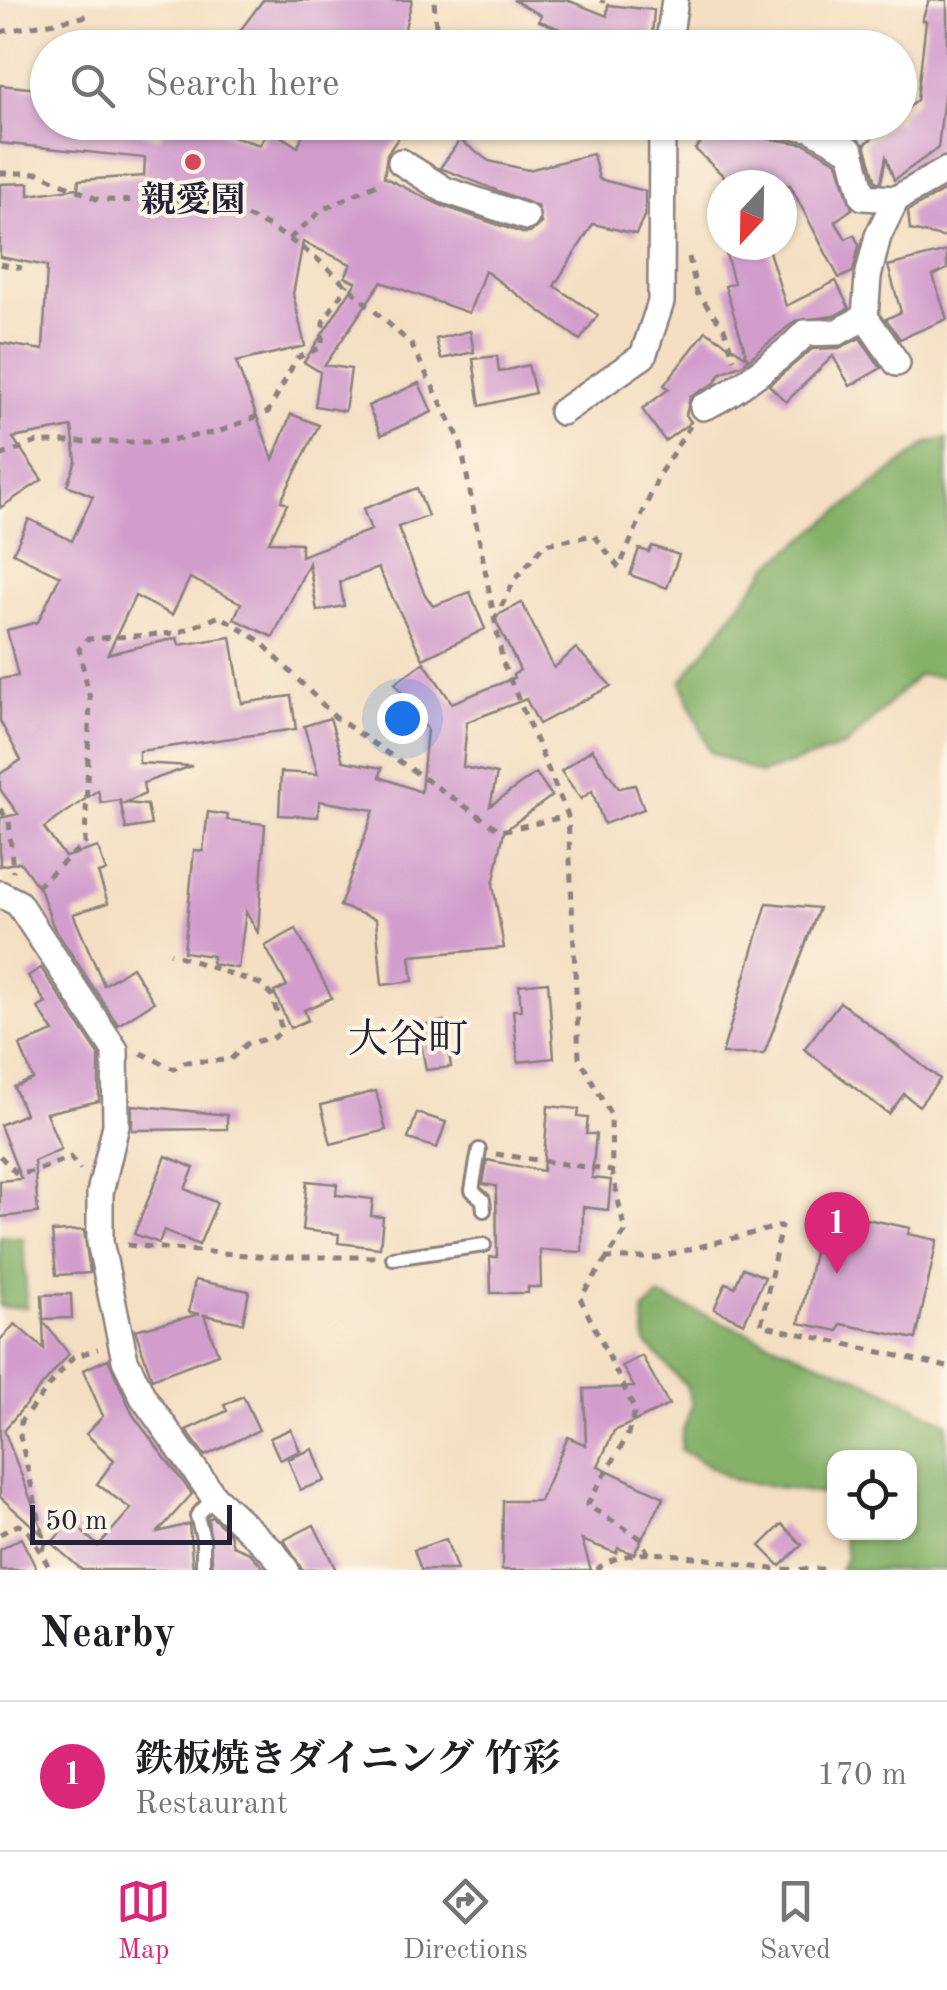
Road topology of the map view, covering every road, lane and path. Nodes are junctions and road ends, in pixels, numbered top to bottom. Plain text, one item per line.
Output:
1 (434, 0) edge
2 (674, 0) edge
3 (88, 16) dead end
4 (432, 30) edge
5 (670, 30) edge
6 (0, 32) edge
7 (406, 140) edge
8 (662, 140) edge
9 (832, 140) edge
10 (401, 162) junction
11 (947, 170) edge
12 (0, 173) edge
13 (896, 199) junction
14 (526, 216) dead end
15 (289, 239) junction
16 (0, 264) edge
17 (22, 268) dead end
18 (348, 284) junction
19 (865, 317) junction
20 (897, 363) dead end
21 (703, 406) dead end
22 (562, 412) dead end
23 (0, 456) edge
24 (594, 535) dead end
25 (493, 624) junction
26 (0, 809) edge
27 (568, 816) junction
28 (9, 892) edge
29 (170, 953) dead end
30 (109, 1041) junction
31 (479, 1150) joint
32 (0, 1156) edge
33 (70, 1157) dead end
34 (612, 1171) junction
35 (484, 1210) dead end
36 (484, 1245) dead end
37 (139, 1246) dead end
38 (393, 1258) joint
39 (604, 1258) junction
40 (120, 1343) junction
41 (947, 1368) edge
42 (214, 1497) junction
43 (0, 1534) edge
44 (42, 1550) junction
45 (649, 1555) junction
46 (824, 1569) edge
47 (51, 1570) edge
48 (203, 1570) edge
49 (286, 1570) edge
50 (596, 1570) edge

1 - 4 path
2 - 5 street
3 - 6 path
7 - 10 path
8 - 22 street
9 - 13 street
10 - 14 street
10 - 15 path
11 - 13 street
12 - 15 path
13 - 19 street
15 - 18 path
16 - 17 path
18 - 23 path
18 - 25 path
19 - 20 street
19 - 21 street
24 - 25 path
25 - 27 path
26 - 28 path
27 - 28 path
27 - 34 path
28 - 30 street
29 - 30 path
30 - 40 street
31 - 34 path
31 - 35 lane
32 - 33 path
34 - 39 path
36 - 38 lane
37 - 38 path
39 - 41 path
39 - 45 path
40 - 42 street
40 - 44 path
42 - 48 lane
42 - 49 street
43 - 44 path
44 - 47 path
45 - 46 path
45 - 50 path

